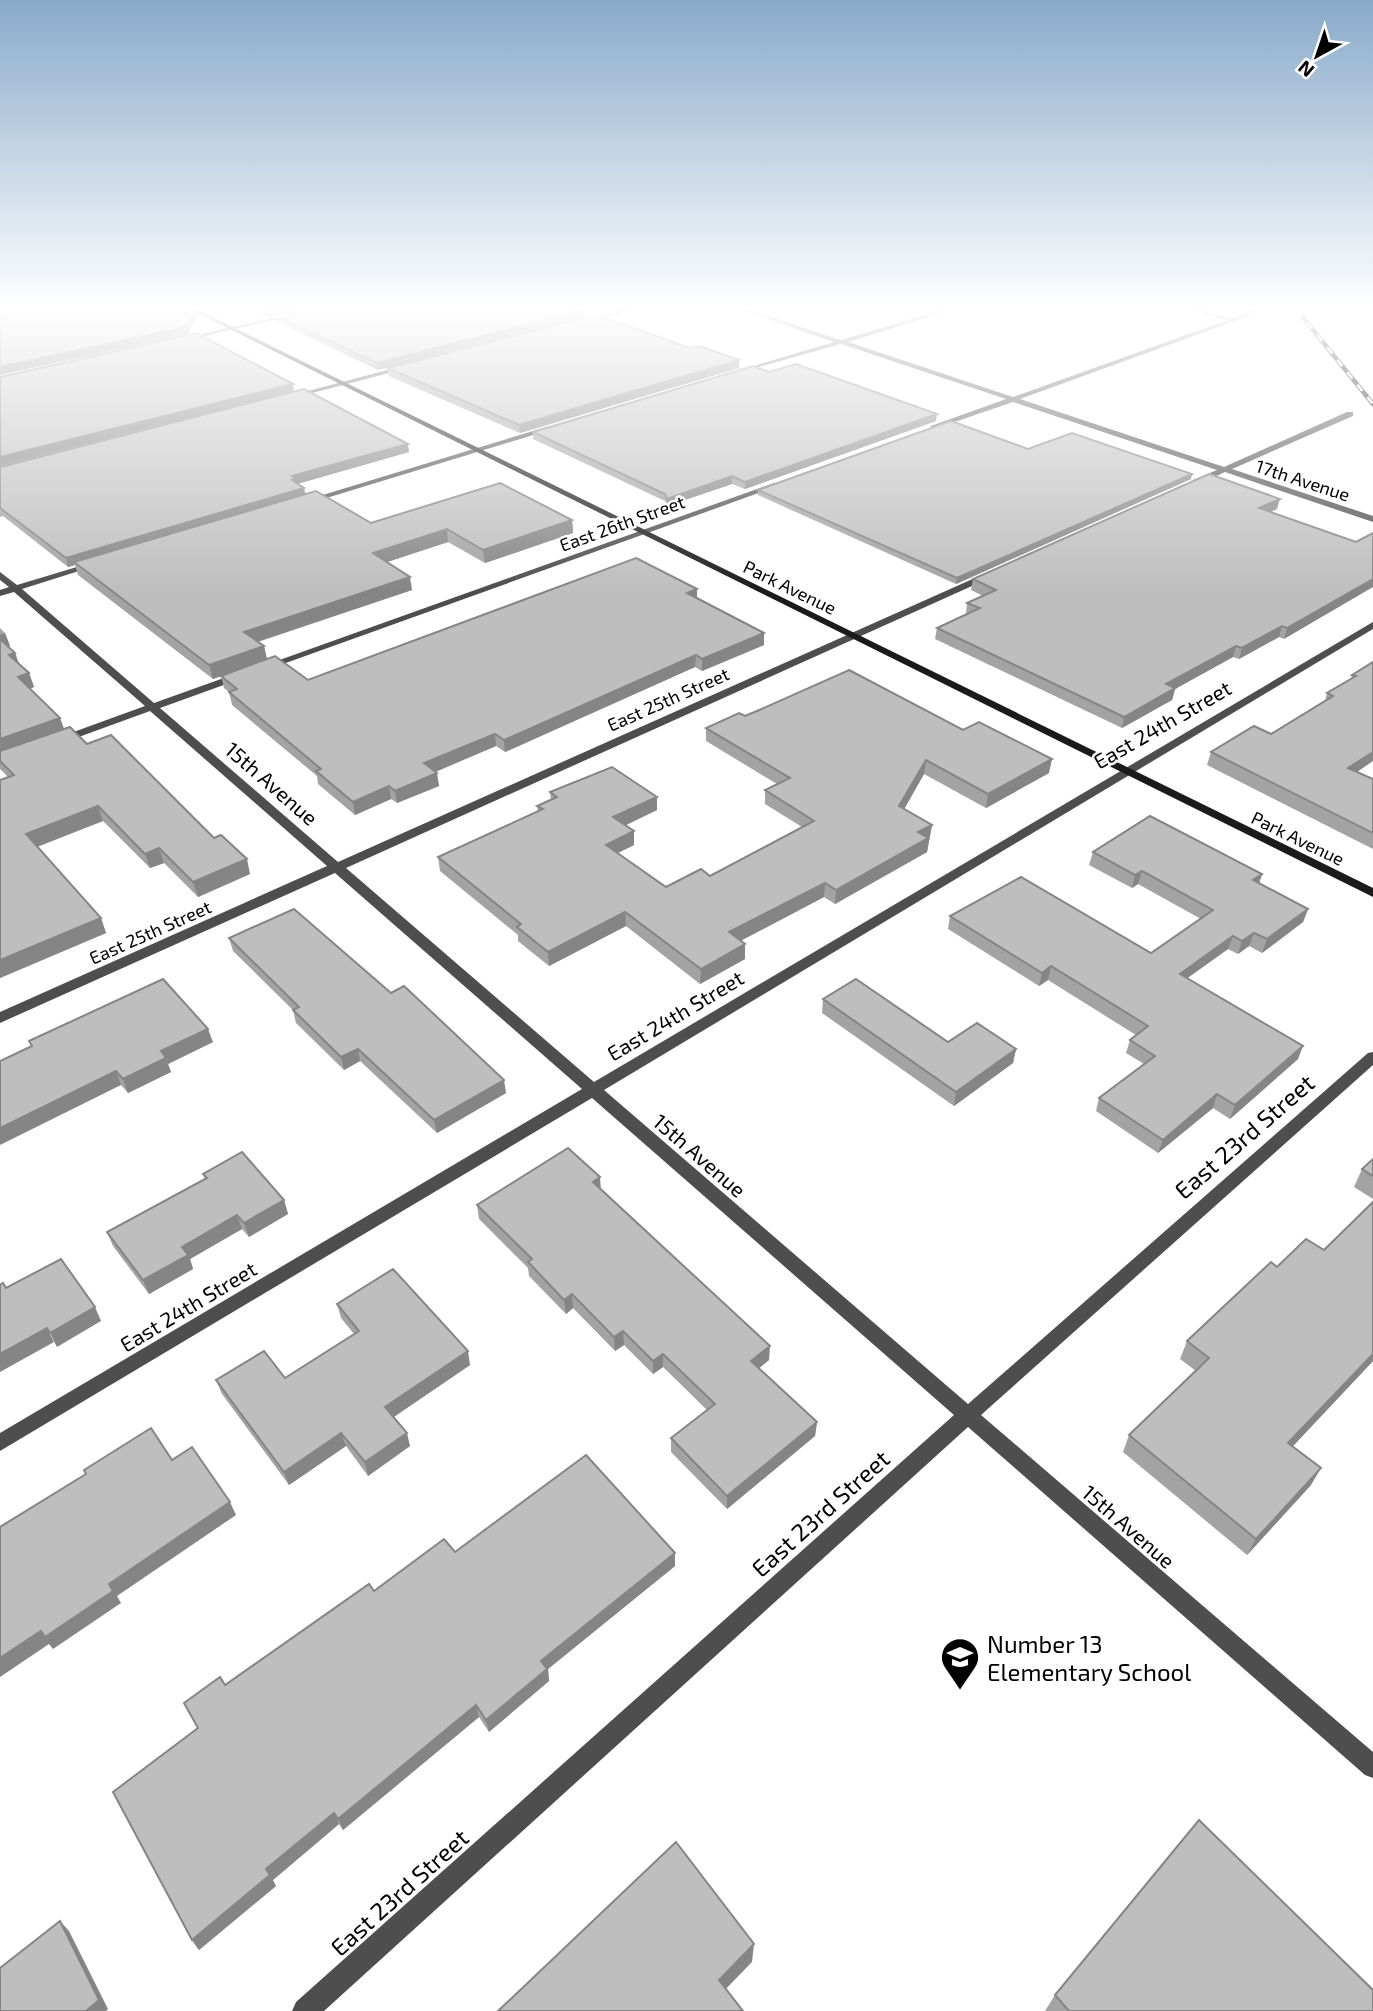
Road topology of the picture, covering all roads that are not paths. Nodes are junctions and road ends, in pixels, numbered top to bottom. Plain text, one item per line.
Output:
1 (384, 404) edge
2 (1000, 404) edge
3 (1027, 404) edge
4 (1350, 414) dead end
5 (555, 427) edge
6 (924, 432) edge
7 (478, 450) junction
8 (1223, 470) junction
9 (784, 482) edge
10 (1186, 486) edge
11 (293, 505) edge
12 (1373, 519) edge
13 (643, 532) junction
14 (108, 560) edge
15 (1001, 569) edge
16 (0, 575) edge
17 (8, 590) edge
18 (1373, 625) edge
19 (852, 636) junction
20 (152, 707) junction
21 (51, 744) edge
22 (1125, 771) junction
23 (337, 867) junction
24 (1373, 892) edge
25 (0, 1018) edge
26 (1373, 1057) edge
27 (593, 1089) junction
28 (968, 1415) junction
29 (0, 1443) edge
30 (1373, 1767) edge
31 (306, 2011) edge

1 - 7 street, Park Avenue
2 - 6 street
3 - 8 street, 17th Avenue
4 - 8 street
5 - 7 street
7 - 11 street
7 - 13 street, Park Avenue
8 - 10 street
8 - 12 street, 17th Avenue
9 - 13 street, East 26th Street
13 - 19 street, Park Avenue
13 - 20 street, East 26th Street
14 - 17 street
15 - 19 street, East 25th Street
16 - 17 street, 15th Avenue
17 - 20 street, 15th Avenue
18 - 22 street, East 24th Street
19 - 22 street, Park Avenue
19 - 23 street, East 25th Street
20 - 21 street, East 26th Street
20 - 23 street, 15th Avenue
22 - 24 street, Park Avenue
22 - 27 street, East 24th Street
23 - 25 street, East 25th Street
23 - 27 street, 15th Avenue
26 - 28 street, East 23rd Street
27 - 28 street, 15th Avenue
27 - 29 street, East 24th Street
28 - 30 street, 15th Avenue
28 - 31 street, East 23rd Street

